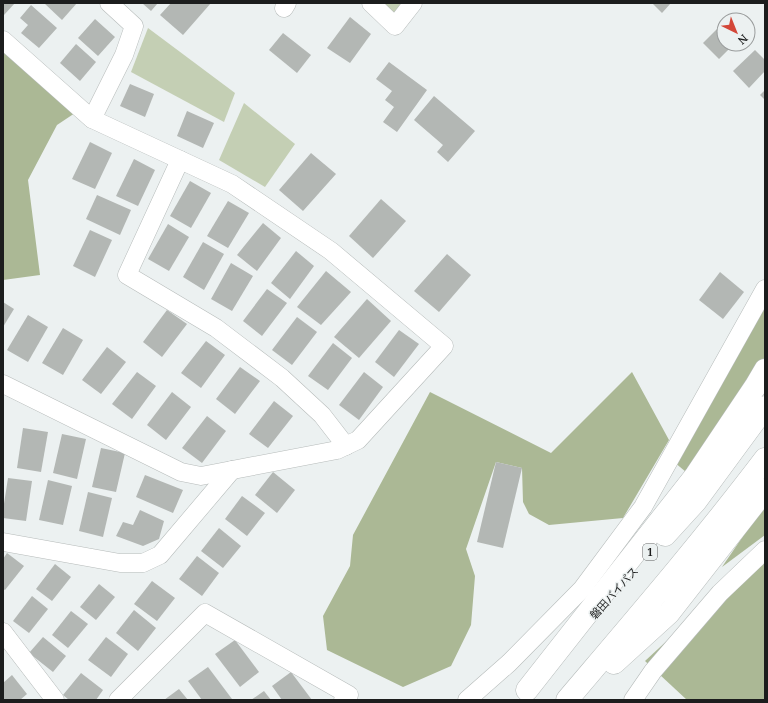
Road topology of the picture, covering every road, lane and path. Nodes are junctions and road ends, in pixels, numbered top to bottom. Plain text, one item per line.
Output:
1 (109, 3) edge
2 (371, 3) edge
3 (413, 3) edge
4 (3, 40) edge
5 (92, 119) junction
6 (180, 160) junction
7 (765, 289) edge
8 (765, 370) edge
9 (3, 384) edge
10 (765, 407) edge
11 (346, 446) junction
12 (765, 459) edge
13 (232, 470) junction
14 (765, 490) edge
15 (3, 542) edge
16 (765, 550) edge
17 (3, 632) edge
18 (522, 695) edge
19 (55, 700) edge
20 (118, 700) edge
21 (343, 700) edge
22 (467, 700) edge
23 (567, 700) edge
24 (572, 700) edge
25 (633, 700) edge

1 - 5 street
2 - 3 street
4 - 5 street
5 - 6 street
6 - 11 street
6 - 11 street
7 - 22 street
8 - 18 highway
9 - 13 street
10 - 18 highway, 磐田バイパス / 1
11 - 13 street
12 - 23 highway
13 - 15 street
14 - 24 highway
16 - 25 street
17 - 19 street
20 - 21 street

